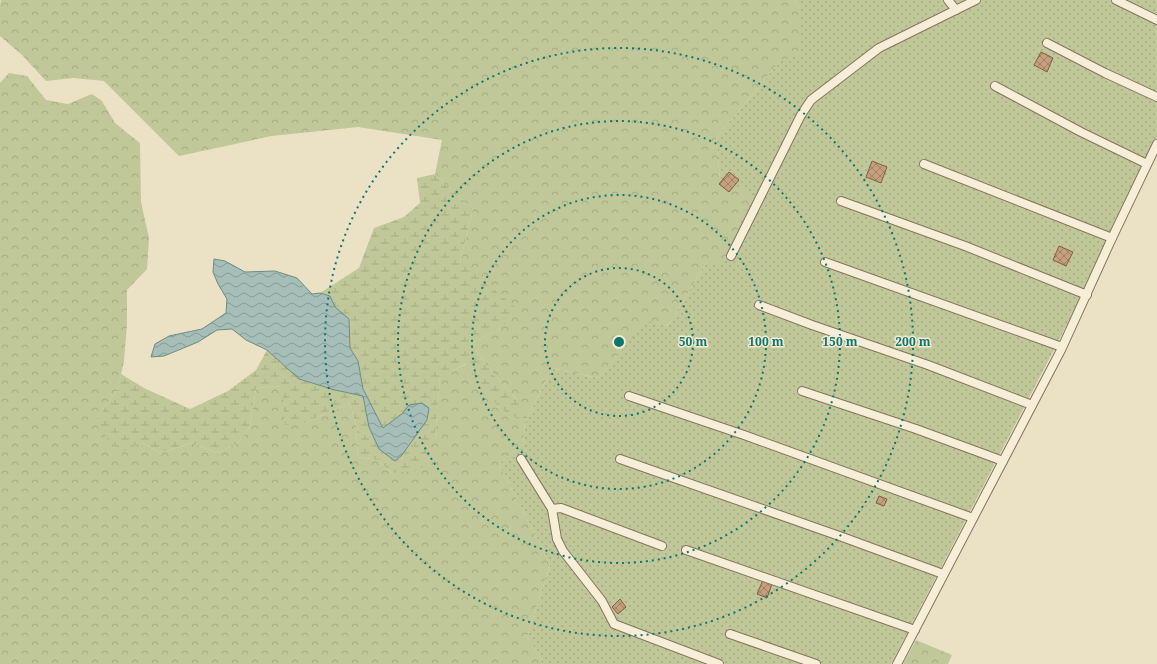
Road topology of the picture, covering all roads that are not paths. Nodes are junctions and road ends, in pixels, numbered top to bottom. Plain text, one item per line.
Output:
1 (948, 0) edge
2 (976, 0) edge
3 (1116, 0) edge
4 (956, 10) junction
5 (1157, 20) edge
6 (1047, 43) dead end
7 (994, 86) dead end
8 (1157, 97) edge
9 (1157, 144) edge
10 (924, 164) dead end
11 (1147, 164) junction
12 (841, 201) dead end
13 (1112, 238) junction
14 (730, 256) dead end
15 (825, 262) dead end
16 (1087, 295) junction
17 (759, 305) dead end
18 (1062, 348) junction
19 (802, 391) dead end
20 (629, 396) dead end
21 (1032, 405) junction
22 (521, 459) dead end
23 (620, 459) dead end
24 (1003, 461) junction
25 (552, 509) junction
26 (973, 518) junction
27 (662, 546) dead end
28 (686, 550) dead end
29 (944, 574) junction
30 (915, 630) junction
31 (730, 634) dead end
32 (719, 664) edge
33 (816, 664) edge
34 (897, 664) edge

1 - 4 street
2 - 4 street
3 - 5 street
4 - 14 street
6 - 8 street
7 - 11 street
9 - 11 street
10 - 13 street
11 - 13 street
12 - 16 street
13 - 16 street
15 - 18 street
16 - 18 street
17 - 21 street
18 - 21 street
19 - 24 street
20 - 26 street
21 - 24 street
22 - 25 street
23 - 29 street
24 - 26 street
25 - 27 street
25 - 32 street
26 - 29 street
28 - 30 street
29 - 30 street
30 - 34 street
31 - 33 street

